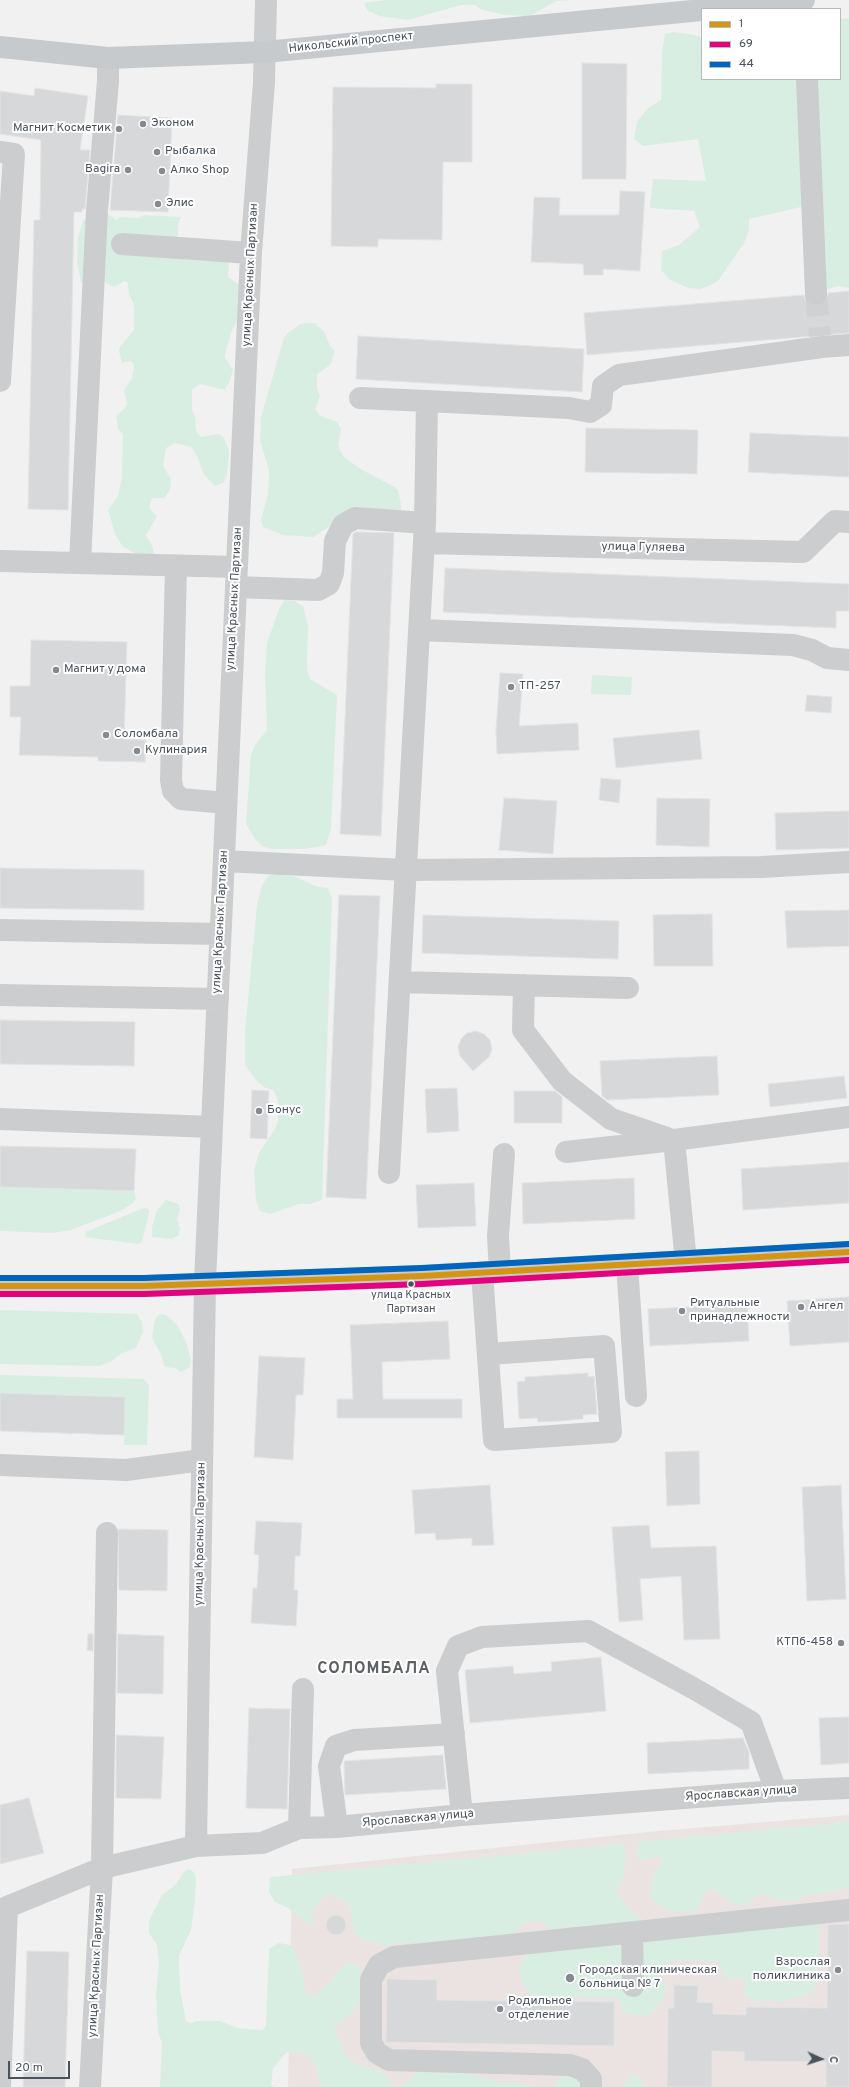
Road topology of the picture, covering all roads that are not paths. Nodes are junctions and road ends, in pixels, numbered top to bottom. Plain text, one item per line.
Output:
1 (266, 0) edge
2 (803, 0) edge
3 (720, 8) edge
4 (701, 10) edge
5 (0, 47) edge
6 (265, 52) junction
7 (108, 58) junction
8 (807, 80) edge
9 (0, 152) edge
10 (122, 244) dead end
11 (251, 253) junction
12 (816, 294) tunnel mouth
13 (849, 345) edge
14 (0, 381) edge
15 (360, 398) dead end
16 (427, 401) junction
17 (849, 522) edge
18 (425, 533) junction
19 (0, 561) edge
20 (80, 563) junction
21 (176, 566) junction
22 (236, 577) junction
23 (419, 630) junction
24 (849, 660) edge
25 (226, 803) junction
26 (224, 861) junction
27 (849, 862) edge
28 (406, 870) junction
29 (0, 930) edge
30 (220, 934) junction
31 (400, 982) junction
32 (524, 985) junction
33 (628, 988) dead end
34 (0, 995) edge
35 (218, 999) junction
36 (849, 1117) edge
37 (0, 1119) edge
38 (212, 1126) junction
39 (674, 1140) junction
40 (566, 1152) dead end
41 (504, 1154) dead end
42 (389, 1173) dead end
43 (849, 1252) edge
44 (686, 1262) junction
45 (627, 1265) junction
46 (491, 1272) junction
47 (205, 1282) junction
48 (0, 1286) edge
49 (632, 1344) junction
50 (604, 1346) junction
51 (488, 1354) junction
52 (636, 1396) dead end
53 (202, 1460) junction
54 (0, 1465) edge
55 (107, 1533) dead end
56 (303, 1690) dead end
57 (454, 1734) junction
58 (849, 1788) edge
59 (776, 1791) junction
60 (462, 1815) junction
61 (337, 1827) junction
62 (300, 1828) junction
63 (196, 1846) junction
64 (102, 1868) junction
65 (3, 1909) edge
66 (849, 1910) edge
67 (632, 1934) junction
68 (633, 1986) dead end
69 (0, 2087) edge
70 (90, 2087) edge
71 (591, 2087) edge

1 - 6 street, улица Красных Партизан
2 - 3 main road
4 - 6 main road, Никольский проспект
5 - 7 main road, Никольский проспект
6 - 7 main road, Никольский проспект
6 - 11 street, улица Красных Партизан
7 - 20 street
8 - 12 street
9 - 14 street
10 - 11 street
11 - 22 street, улица Красных Партизан
13 - 16 street
15 - 16 street
16 - 18 street
17 - 18 street, улица Гуляева
18 - 22 street, улица Гуляева
18 - 23 street
19 - 20 street
20 - 21 street
21 - 22 street
21 - 25 street
22 - 25 street, улица Красных Партизан
23 - 24 street
23 - 28 street
25 - 26 street, улица Красных Партизан
26 - 28 street
26 - 30 street, улица Красных Партизан
27 - 28 street
28 - 31 street
29 - 30 street
30 - 35 street, улица Красных Партизан
31 - 32 street
31 - 42 street
32 - 33 street
32 - 39 street
34 - 35 street
35 - 38 street, улица Красных Партизан
36 - 39 street
37 - 38 street
38 - 47 street, улица Красных Партизан
39 - 40 street
39 - 44 street
41 - 46 street
43 - 44 main road
44 - 45 main road
45 - 46 main road
45 - 49 street
46 - 47 main road
46 - 51 street
47 - 48 main road
47 - 53 street, улица Красных Партизан
49 - 50 street
49 - 52 street
50 - 51 street
50 - 51 street
53 - 54 street
53 - 63 street, улица Красных Партизан
55 - 64 street, улица Красных Партизан
56 - 62 street
57 - 59 street
57 - 60 street
57 - 61 street
58 - 59 street, Ярославская улица
59 - 60 street, Ярославская улица
60 - 61 street, Ярославская улица
61 - 62 street, Ярославская улица
62 - 63 street, Ярославская улица
63 - 64 street, Ярославская улица
64 - 65 street, Ярославская улица
64 - 70 street, улица Красных Партизан
65 - 69 street
66 - 67 street
67 - 68 street
67 - 71 street

